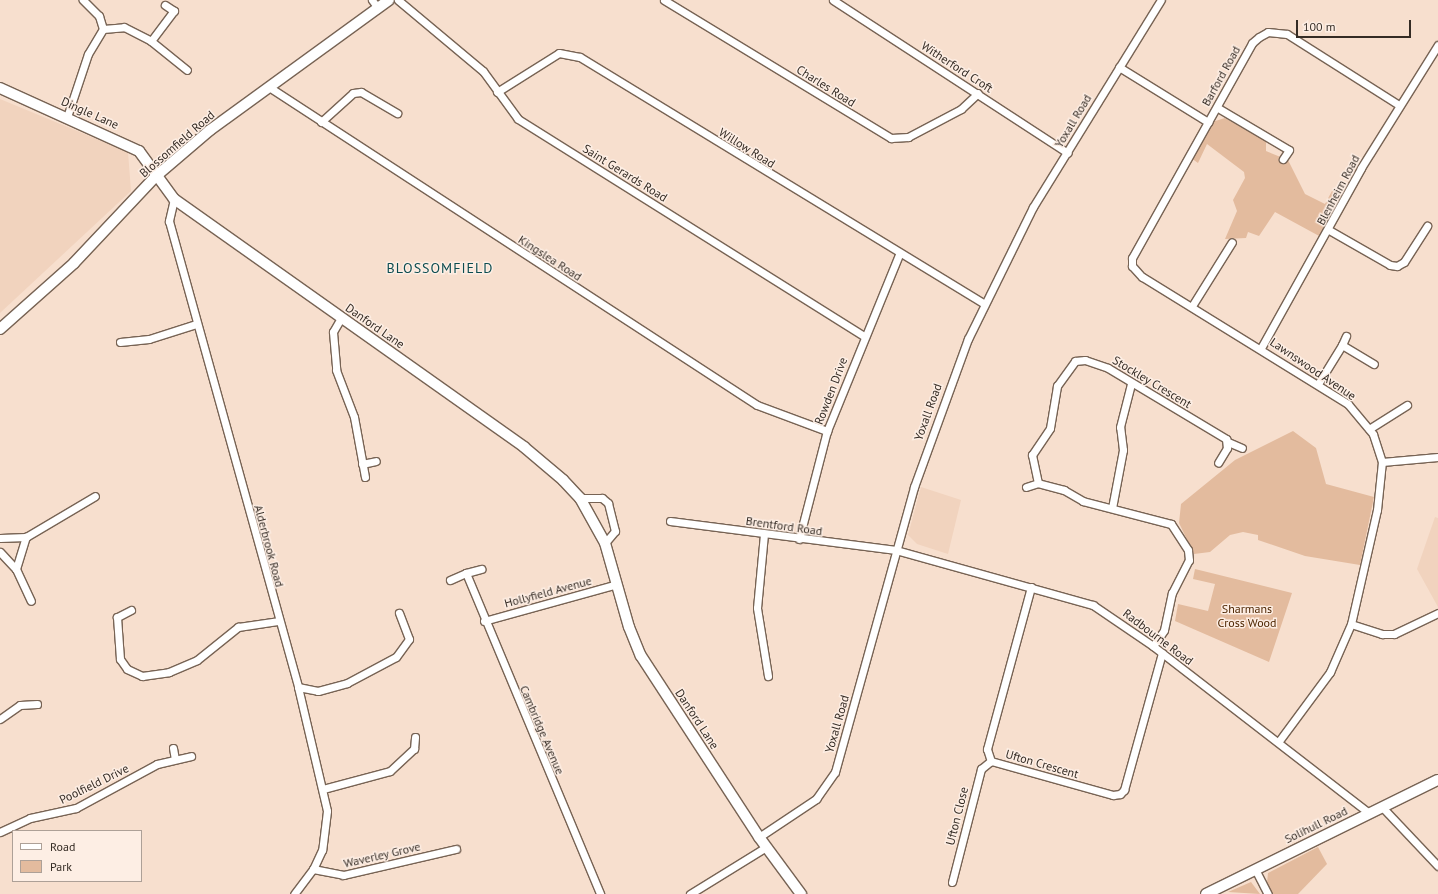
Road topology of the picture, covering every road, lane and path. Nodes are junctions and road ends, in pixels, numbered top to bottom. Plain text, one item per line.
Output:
1 (83, 0) edge
2 (389, 0) edge
3 (398, 0) edge
4 (664, 0) edge
5 (833, 0) edge
6 (1161, 0) edge
7 (375, 4) edge
8 (165, 5) dead end
9 (103, 29) junction
10 (151, 41) junction
11 (1438, 45) edge
12 (1119, 67) junction
13 (187, 70) dead end
14 (269, 87) junction
15 (0, 88) edge
16 (497, 92) junction
17 (978, 93) junction
18 (1399, 105) junction
19 (1218, 108) junction
20 (397, 113) dead end
21 (67, 117) junction
22 (321, 122) junction
23 (1208, 122) junction
24 (1068, 153) junction
25 (1283, 159) dead end
26 (155, 177) junction
27 (174, 199) junction
28 (1427, 226) dead end
29 (1329, 230) junction
30 (1232, 242) dead end
31 (899, 255) junction
32 (984, 304) junction
33 (1192, 306) junction
34 (341, 318) junction
35 (196, 324) junction
36 (0, 329) edge
37 (864, 336) junction
38 (1346, 336) dead end
39 (120, 342) dead end
40 (1342, 345) junction
41 (1261, 348) junction
42 (1374, 364) dead end
43 (1131, 384) junction
44 (1318, 384) junction
45 (1407, 405) dead end
46 (1369, 429) junction
47 (827, 431) junction
48 (1228, 442) junction
49 (1242, 448) dead end
50 (1438, 457) edge
51 (376, 461) dead end
52 (1382, 462) junction
53 (1218, 463) dead end
54 (362, 464) junction
55 (364, 477) dead end
56 (1038, 483) junction
57 (1026, 487) dead end
58 (95, 496) dead end
59 (580, 498) junction
60 (1112, 508) junction
61 (670, 521) dead end
62 (764, 534) junction
63 (26, 537) junction
64 (0, 538) edge
65 (799, 539) junction
66 (605, 543) junction
67 (896, 550) junction
68 (0, 552) edge
69 (16, 569) junction
70 (481, 570) dead end
71 (466, 573) junction
72 (450, 580) dead end
73 (617, 584) junction
74 (1031, 587) junction
75 (31, 601) dead end
76 (131, 610) dead end
77 (399, 613) dead end
78 (1438, 613) edge
79 (278, 621) junction
80 (484, 621) junction
81 (1351, 624) junction
82 (1153, 646) junction
83 (1162, 653) junction
84 (768, 676) dead end
85 (298, 687) junction
86 (37, 704) dead end
87 (0, 719) edge
88 (415, 737) dead end
89 (1279, 741) junction
90 (173, 748) dead end
91 (191, 756) dead end
92 (175, 759) junction
93 (991, 761) junction
94 (1438, 780) edge
95 (323, 789) junction
96 (1382, 807) junction
97 (1369, 813) junction
98 (0, 832) edge
99 (759, 837) junction
100 (766, 847) junction
101 (456, 849) dead end
102 (1438, 866) edge
103 (314, 869) junction
104 (1255, 869) junction
105 (952, 882) dead end
106 (294, 894) edge
107 (600, 894) edge
108 (690, 894) edge
109 (801, 894) edge
110 (1206, 894) edge
111 (1268, 894) edge

1 - 9 street
2 - 7 street, Blossomfield Road
3 - 16 street, Saint Gerards Road
4 - 17 street, Charles Road
5 - 17 street, Witherford Croft
6 - 12 street, Yoxall Road
7 - 14 street, Blossomfield Road
8 - 10 street
9 - 10 street
9 - 21 street
10 - 13 street
11 - 18 street, Blenheim Road
12 - 23 street
12 - 24 street, Yoxall Road
14 - 22 street, Kingslea Road
14 - 26 street, Blossomfield Road
15 - 21 street, Dingle Lane
16 - 31 street, Willow Road
16 - 37 street, Saint Gerards Road
17 - 24 street, Witherford Croft
18 - 19 street, Barford Road
18 - 29 street, Blenheim Road
19 - 23 street, Barford Road
19 - 25 street
20 - 22 street
21 - 26 street, Dingle Lane
22 - 47 street, Kingslea Road
23 - 33 street, Lawnswood Avenue
24 - 32 street, Yoxall Road
26 - 27 street, Danford Lane
26 - 36 street, Blossomfield Road
27 - 34 street, Danford Lane
27 - 35 street, Alderbrook Road
28 - 29 street
29 - 41 street, Blenheim Road
30 - 33 street
31 - 32 street, Willow Road
31 - 37 street, Rowden Drive
32 - 67 street, Yoxall Road
33 - 41 street, Lawnswood Avenue
34 - 54 street
34 - 59 street, Danford Lane
35 - 39 street
35 - 79 street, Alderbrook Road
37 - 47 street, Rowden Drive
38 - 40 street
40 - 42 street
40 - 44 street
41 - 44 street, Lawnswood Avenue
43 - 48 street, Stockley Crescent
43 - 56 street, Stockley Crescent
43 - 60 street
44 - 46 street, Lawnswood Avenue
45 - 46 street
46 - 52 street, Lawnswood Avenue
47 - 65 street, Rowden Drive
48 - 49 street, Stockley Crescent
48 - 53 street
50 - 52 street
51 - 54 street
52 - 81 street, Lawnswood Avenue
54 - 55 street
56 - 57 street
56 - 60 street
58 - 63 street
59 - 66 street, Danford Lane
59 - 66 street
60 - 82 street
61 - 62 street, Brentford Road
62 - 65 street, Brentford Road
62 - 84 street
63 - 64 street
63 - 69 street
65 - 67 street, Brentford Road
66 - 73 street, Danford Lane
67 - 74 street, Radbourne Road
67 - 99 street, Yoxall Road
68 - 69 street
69 - 75 street
70 - 71 street
71 - 72 street
71 - 80 street, Cambridge Avenue
73 - 80 street, Hollyfield Avenue
73 - 99 street, Danford Lane
74 - 82 street, Radbourne Road
74 - 93 street, Ufton Crescent
76 - 79 street
77 - 85 street
78 - 81 street
79 - 85 street, Alderbrook Road
80 - 107 street, Cambridge Avenue
81 - 89 street, Lawnswood Avenue
82 - 83 street, Radbourne Road
83 - 89 street, Radbourne Road
83 - 93 street, Ufton Crescent
85 - 95 street, Alderbrook Road
86 - 87 street
88 - 95 street
89 - 97 street, Radbourne Road
90 - 92 street
91 - 92 street, Poolfield Drive
92 - 98 street, Poolfield Drive
93 - 105 street, Ufton Close
94 - 96 street, Solihull Road
95 - 103 street, Alderbrook Road
96 - 97 street, Solihull Road
96 - 102 street
97 - 104 street, Solihull Road
99 - 100 street, Danford Lane
100 - 108 street
100 - 109 street, Danford Lane
101 - 103 street, Waverley Grove
103 - 106 street, Alderbrook Road
104 - 110 street, Solihull Road
104 - 111 street

